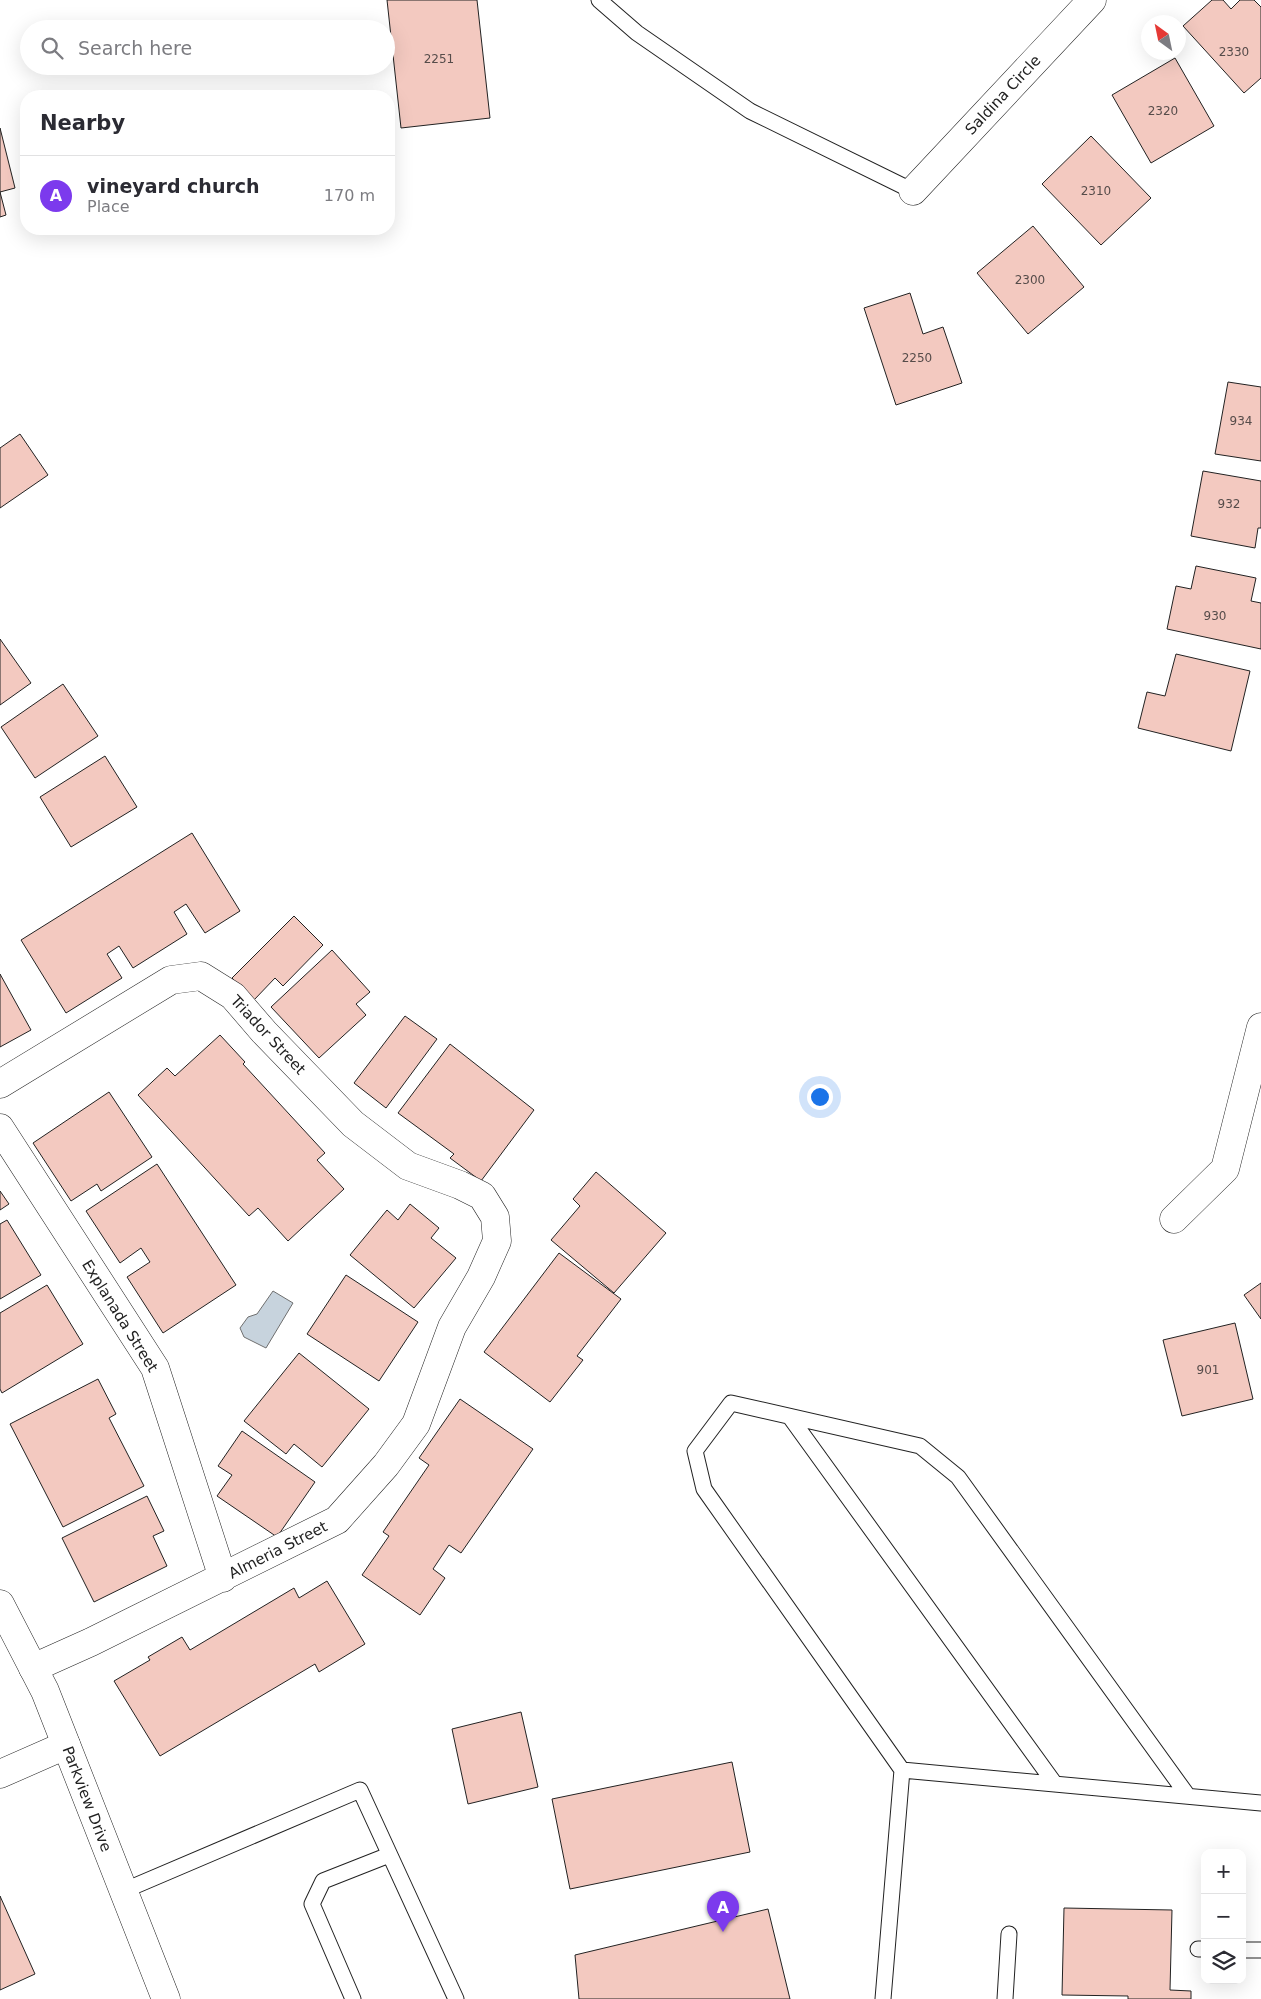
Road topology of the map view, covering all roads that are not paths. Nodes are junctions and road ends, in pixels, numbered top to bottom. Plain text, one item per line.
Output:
1 (599, 0) edge
2 (1092, 0) edge
3 (913, 190) joint
4 (1261, 1028) edge
5 (0, 1084) edge
6 (0, 1128) edge
7 (1174, 1219) dead end
8 (497, 1241) joint
9 (790, 1417) junction
10 (223, 1578) junction
11 (0, 1604) edge
12 (33, 1668) junction
13 (66, 1745) junction
14 (902, 1770) junction
15 (0, 1774) edge
16 (1055, 1784) junction
17 (1188, 1796) junction
18 (1261, 1803) edge
19 (389, 1855) junction
20 (123, 1891) junction
21 (1009, 1934) dead end
22 (1246, 1950) edge
23 (1261, 1950) edge
24 (166, 1999) edge
25 (353, 1999) edge
26 (456, 1999) edge
27 (883, 1999) edge
28 (1005, 1999) edge

1 - 3 lane
2 - 3 street, Saldina Circle
4 - 7 street
5 - 8 street, Triador Street
6 - 10 street, Explanada Street
8 - 10 street, Almeria Street
9 - 14 lane
9 - 16 lane
9 - 17 lane
10 - 12 street, Almeria Street
11 - 12 street, Parkview Drive
12 - 13 street, Parkview Drive
13 - 15 street
13 - 20 street, Parkview Drive
14 - 16 lane
14 - 27 lane
16 - 17 lane
17 - 18 lane
19 - 20 lane
19 - 25 lane
19 - 26 lane
20 - 24 street, Parkview Drive
21 - 28 lane
22 - 23 lane

